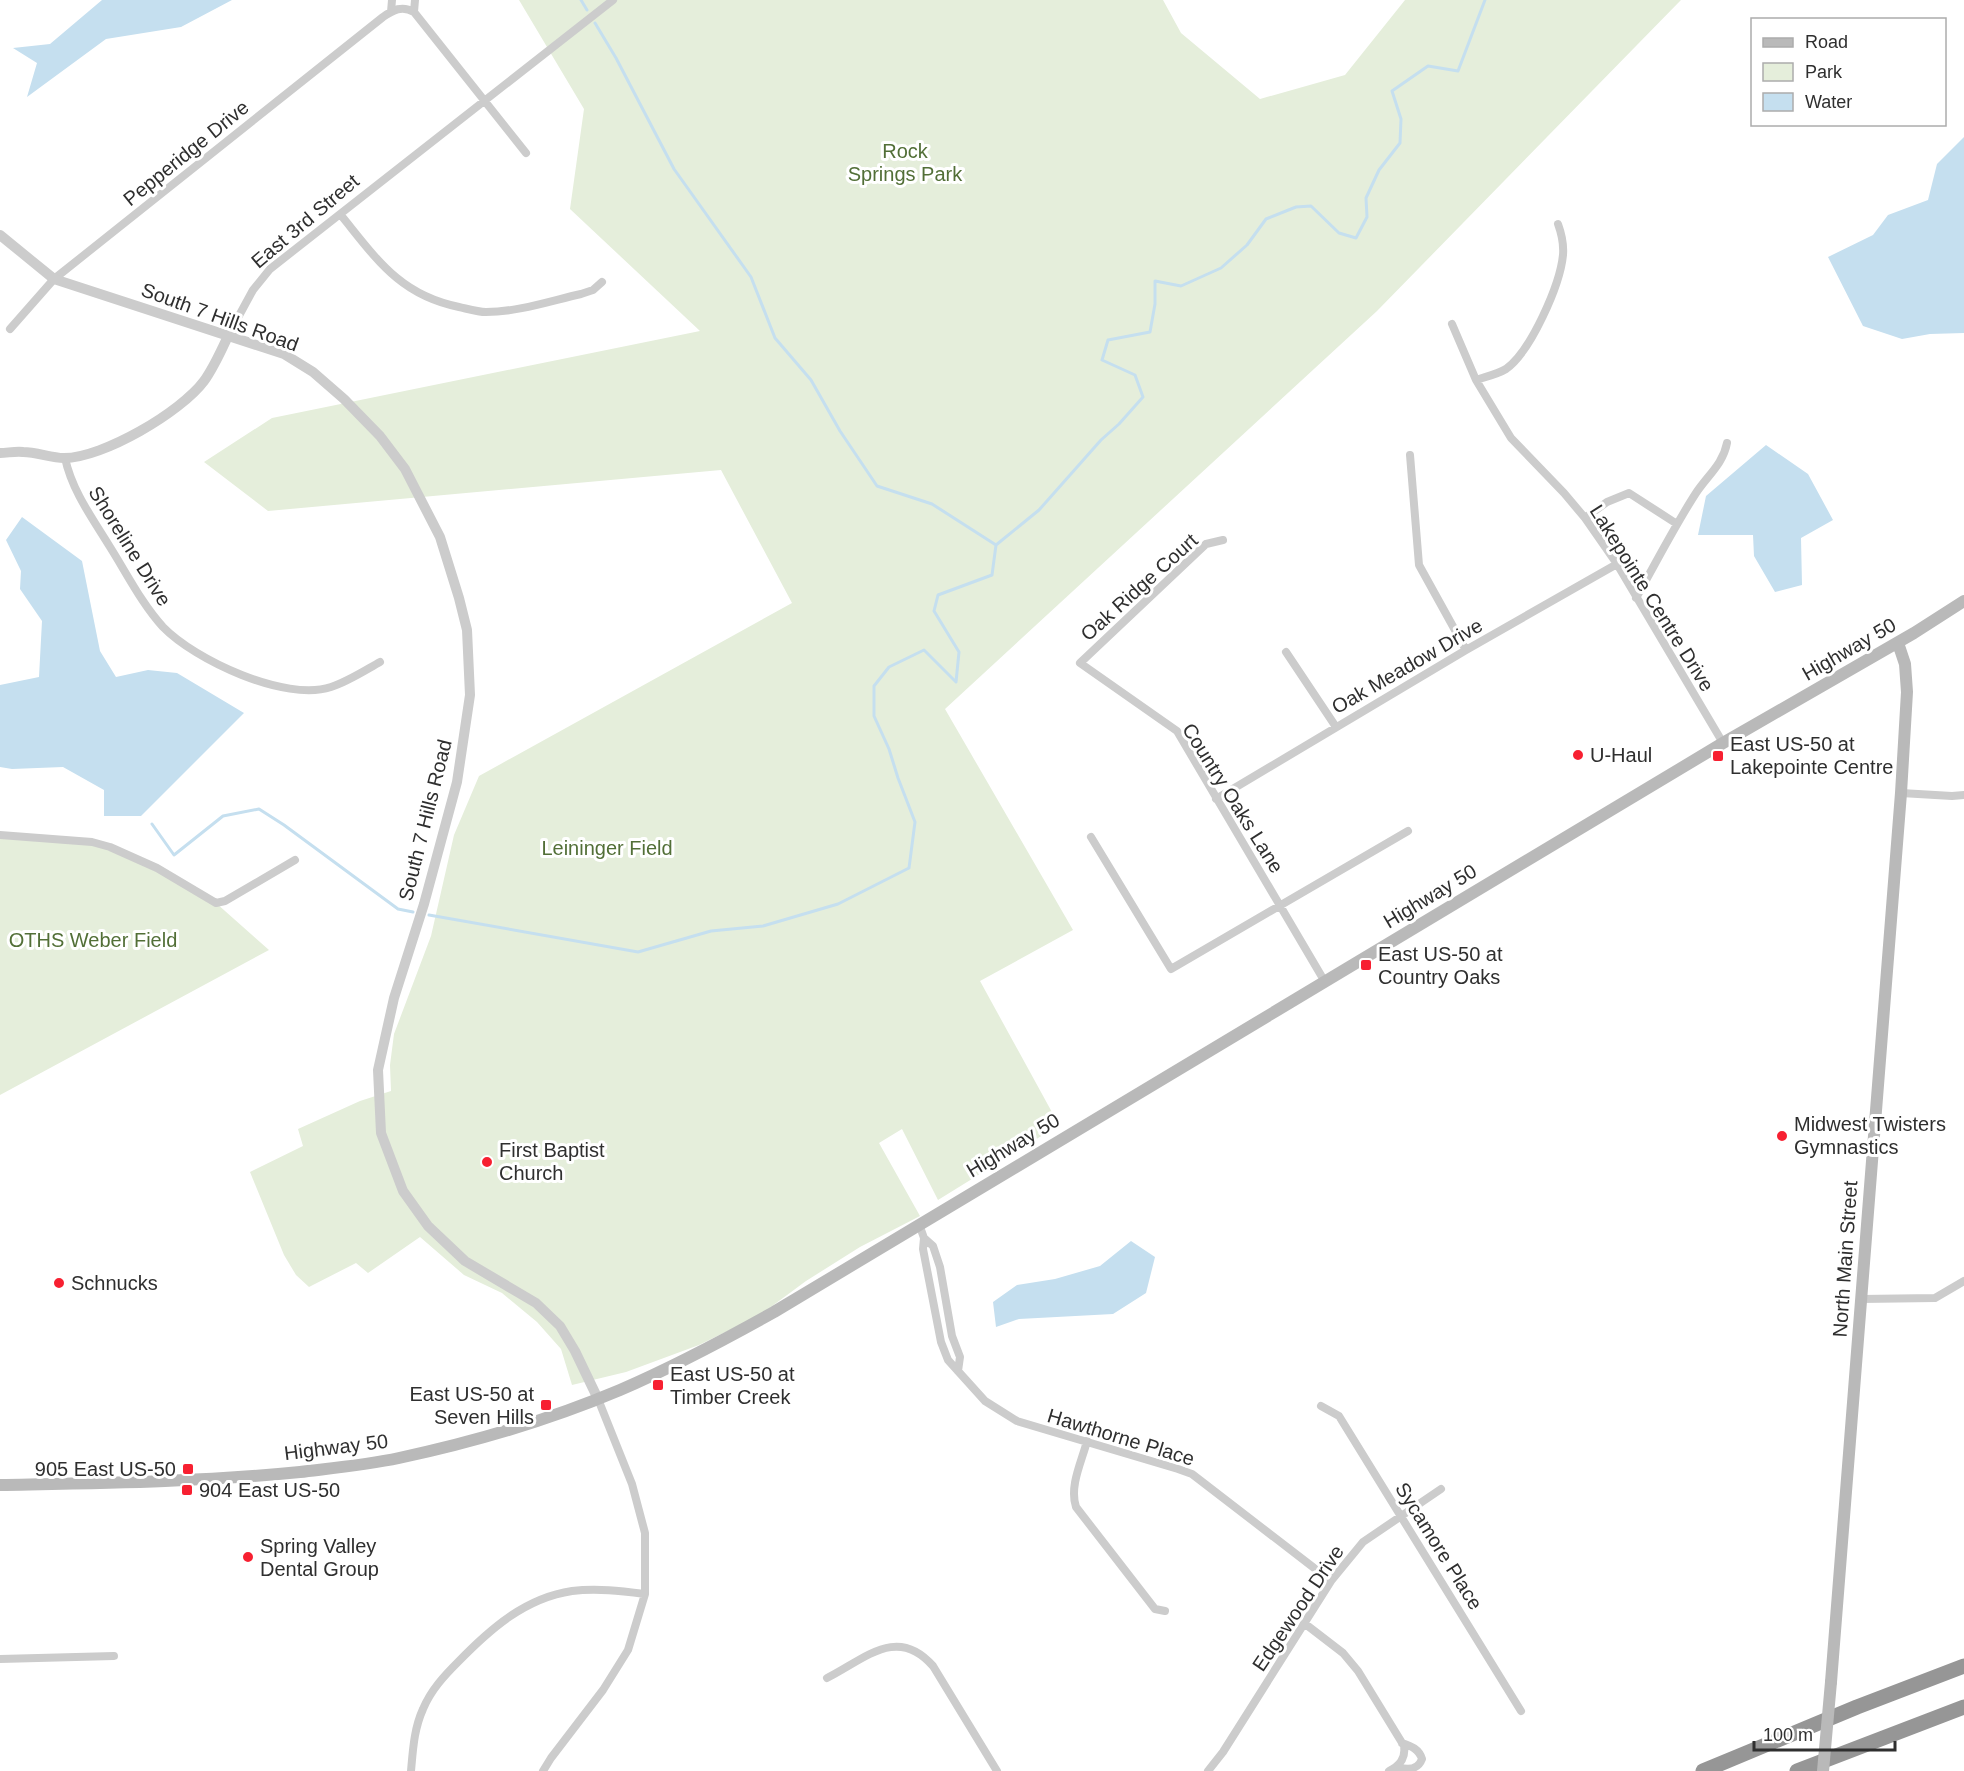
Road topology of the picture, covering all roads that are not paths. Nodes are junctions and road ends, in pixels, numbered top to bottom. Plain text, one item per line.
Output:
1 (392, 0) edge
2 (415, 0) edge
3 (613, 0) edge
4 (391, 12) junction
5 (414, 12) junction
6 (485, 100) junction
7 (526, 153) dead end
8 (340, 214) junction
9 (1558, 224) dead end
10 (0, 235) edge
11 (54, 279) junction
12 (602, 282) dead end
13 (1452, 324) dead end
14 (10, 328) dead end
15 (228, 336) junction
16 (1476, 380) junction
17 (1727, 442) dead end
18 (0, 453) edge
19 (1410, 455) dead end
20 (65, 458) junction
21 (1584, 518) junction
22 (1677, 524) junction
23 (1223, 540) dead end
24 (1617, 564) junction
25 (1636, 598) junction
26 (1964, 601) edge
27 (1898, 643) junction
28 (1466, 650) junction
29 (1286, 652) dead end
30 (380, 662) dead end
31 (1080, 663) joint
32 (1336, 727) junction
33 (1724, 743) junction
34 (1901, 793) junction
35 (1964, 795) edge
36 (1216, 799) junction
37 (1408, 831) dead end
38 (0, 835) edge
39 (1091, 837) dead end
40 (295, 860) dead end
41 (1279, 906) junction
42 (1325, 982) junction
43 (919, 1224) junction
44 (1964, 1281) edge
45 (1861, 1299) junction
46 (598, 1399) junction
47 (1321, 1406) dead end
48 (1087, 1441) junction
49 (0, 1485) edge
50 (1442, 1489) dead end
51 (1401, 1515) junction
52 (1331, 1581) junction
53 (645, 1594) junction
54 (1166, 1611) dead end
55 (1304, 1623) junction
56 (114, 1656) dead end
57 (0, 1659) edge
58 (1964, 1666) edge
59 (827, 1678) dead end
60 (1964, 1707) edge
61 (1521, 1711) dead end
62 (1402, 1743) junction
63 (1398, 1767) junction
64 (411, 1771) edge
65 (543, 1771) edge
66 (997, 1771) edge
67 (1208, 1771) edge
68 (1389, 1771) edge
69 (1703, 1771) edge
70 (1797, 1771) edge
71 (1823, 1771) edge

1 - 4 street
2 - 5 street
3 - 6 street, East 3rd Street
4 - 5 street
4 - 11 street, Pepperidge Drive
5 - 6 street
6 - 7 street
6 - 8 street, East 3rd Street
8 - 12 street
8 - 15 street, East 3rd Street
9 - 16 street
10 - 11 street, South 7 Hills Road
11 - 14 street, Pepperidge Drive
11 - 15 street, South 7 Hills Road
13 - 16 street, Lakepointe Centre Drive
15 - 20 street, East 3rd Street
15 - 46 street, South 7 Hills Road
16 - 21 street, Lakepointe Centre Drive
17 - 22 street
18 - 20 street, East 3rd Street
19 - 28 street
20 - 30 street, Shoreline Drive
21 - 22 street
21 - 24 street, Lakepointe Centre Drive
22 - 25 street
23 - 31 street, Oak Ridge Court
24 - 25 street, Lakepointe Centre Drive
24 - 28 street, Oak Meadow Drive
25 - 33 street, Lakepointe Centre Drive
26 - 27 main road, Highway 50
27 - 33 main road, Highway 50
27 - 34 main road, North Main Street
28 - 32 street, Oak Meadow Drive
29 - 32 street
31 - 36 street, Country Oaks Lane
32 - 36 street, Oak Meadow Drive
33 - 42 main road, Highway 50
34 - 35 street
34 - 45 main road, North Main Street
36 - 41 street, Country Oaks Lane
37 - 41 street
38 - 40 street
39 - 41 street
41 - 42 street, Country Oaks Lane
42 - 43 main road, Highway 50
43 - 46 main road, Highway 50
43 - 48 street, Hawthorne Place
44 - 45 street
45 - 71 main road, North Main Street, bridge
46 - 49 main road, Highway 50
46 - 53 street
47 - 51 street, Sycamore Place
48 - 52 street, Hawthorne Place
48 - 54 street
50 - 51 street, Edgewood Drive
51 - 52 street, Edgewood Drive
51 - 61 street, Sycamore Place
52 - 55 street, Edgewood Drive
53 - 64 street
53 - 65 street
55 - 62 street
55 - 67 street, Edgewood Drive
56 - 57 street
58 - 69 highway
59 - 66 street
60 - 70 highway
62 - 63 street
62 - 63 street
63 - 68 street

